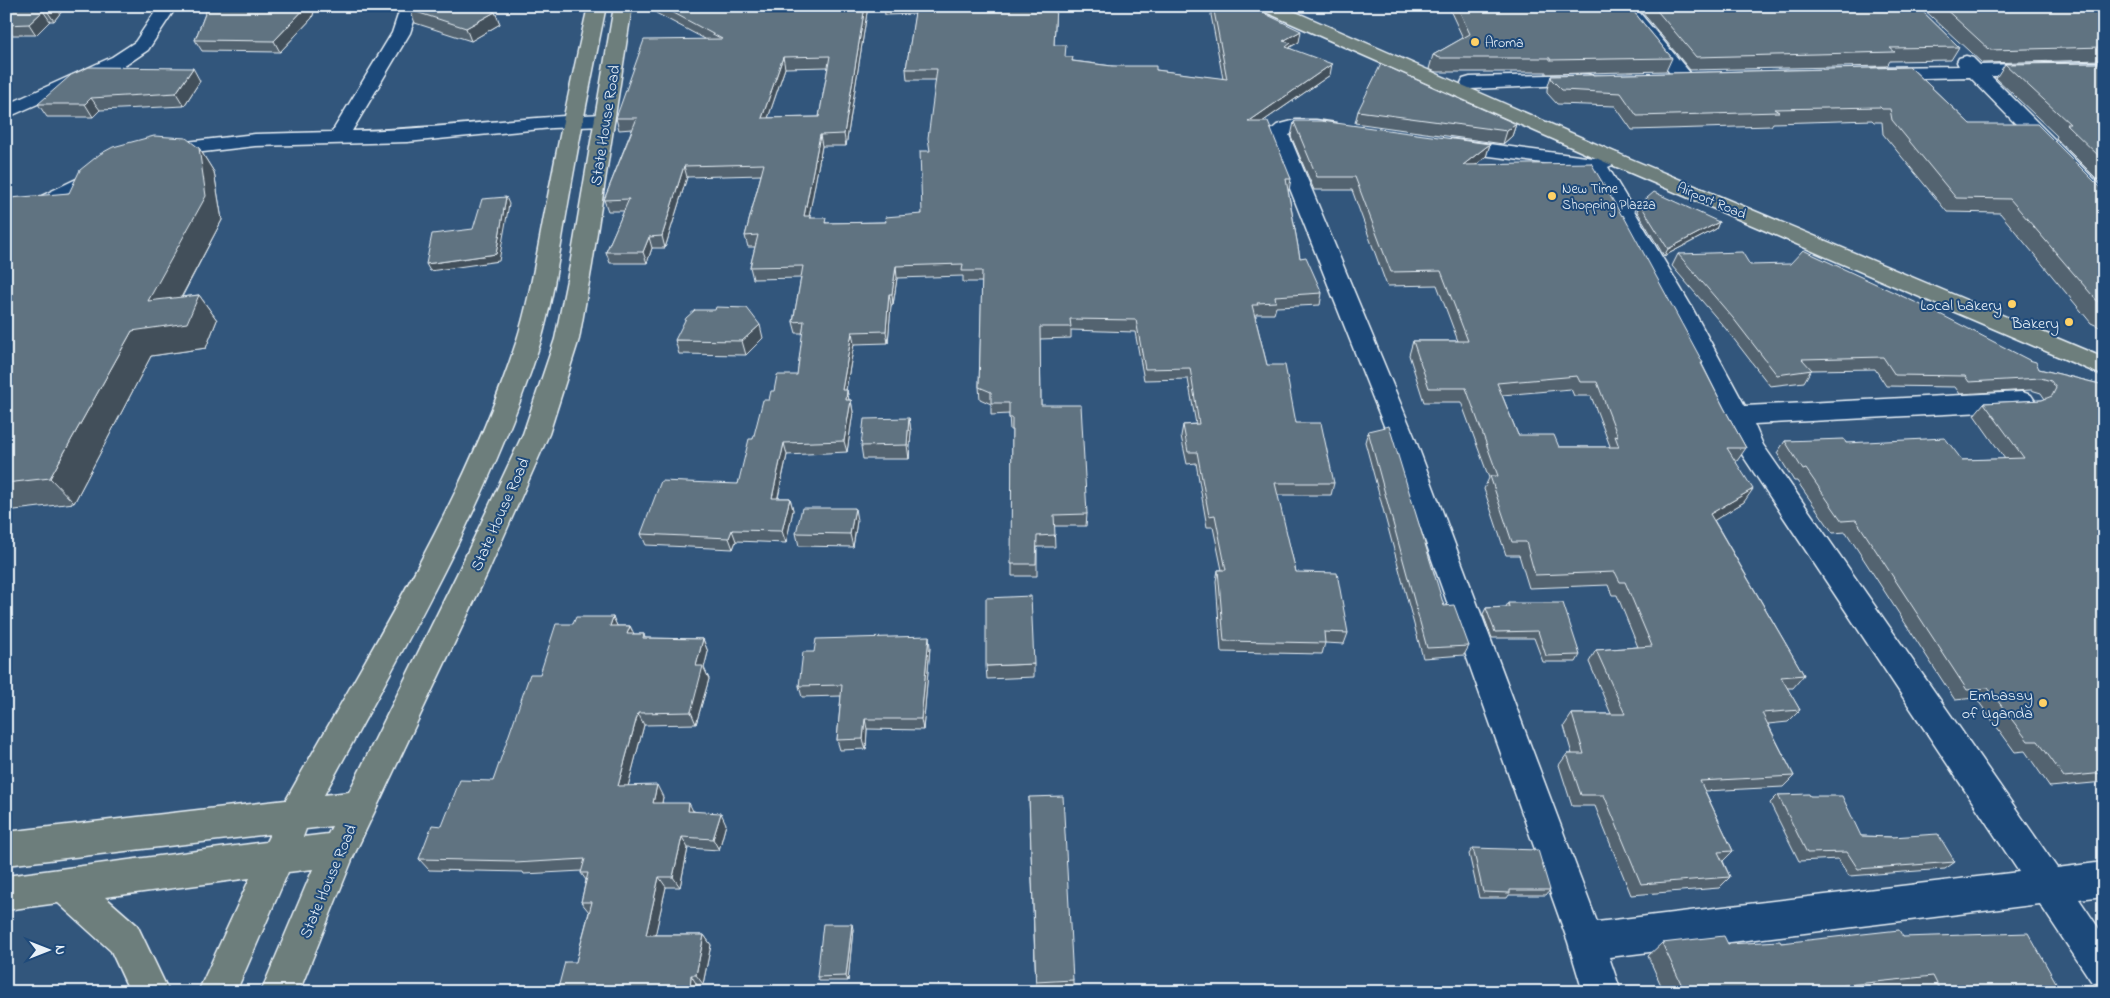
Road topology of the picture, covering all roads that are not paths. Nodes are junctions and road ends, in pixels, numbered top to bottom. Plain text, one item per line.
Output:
1 (168, 6) edge
2 (410, 6) edge
3 (597, 6) edge
4 (623, 6) edge
5 (1267, 6) edge
6 (1295, 6) edge
7 (1625, 6) edge
8 (1955, 51) edge
9 (2104, 68) edge
10 (1975, 70) junction
11 (1860, 73) edge
12 (1665, 78) edge
13 (1684, 78) junction
14 (1704, 78) edge
15 (1608, 79) edge
16 (1470, 83) junction
17 (6, 112) edge
18 (604, 120) junction
19 (572, 122) junction
20 (1348, 130) edge
21 (338, 138) junction
22 (1423, 141) edge
23 (144, 155) edge
24 (1604, 161) junction
25 (118, 166) edge
26 (2104, 201) edge
27 (6, 216) edge
28 (581, 265) junction
29 (545, 270) junction
30 (2104, 349) edge
31 (2104, 368) edge
32 (2031, 401) edge
33 (1737, 416) junction
34 (430, 569) junction
35 (474, 572) junction
36 (359, 807) junction
37 (296, 814) junction
38 (6, 849) edge
39 (339, 849) junction
40 (278, 857) junction
41 (2104, 879) edge
42 (2048, 885) junction
43 (65, 886) junction
44 (6, 893) edge
45 (1586, 942) junction
46 (2104, 968) edge
47 (150, 992) edge
48 (217, 992) edge
49 (280, 992) edge
50 (1602, 992) edge

1 - 17 street
2 - 21 street
3 - 19 main road
4 - 18 main road, State House Road
5 - 24 main road, Airport Road
6 - 16 main road, Airport Road
7 - 13 street
8 - 10 street
9 - 10 street
10 - 11 street
10 - 26 street
12 - 13 street
13 - 14 street
15 - 16 street
16 - 30 main road, Airport Road
18 - 19 street
18 - 28 main road, State House Road
19 - 21 street
19 - 29 main road
20 - 45 street
21 - 23 street
22 - 24 street
24 - 31 main road, Airport Road
24 - 33 street
25 - 27 street
28 - 29 main road
28 - 35 main road, State House Road
29 - 34 main road
32 - 33 street
33 - 42 street
34 - 35 main road
34 - 37 main road
35 - 36 main road, State House Road
36 - 37 main road
36 - 39 main road, State House Road
37 - 38 main road
37 - 40 main road
39 - 40 main road
39 - 49 main road, State House Road
40 - 43 main road
40 - 48 main road
41 - 42 street
42 - 45 street
42 - 46 street
43 - 44 main road
43 - 47 main road
45 - 50 street

